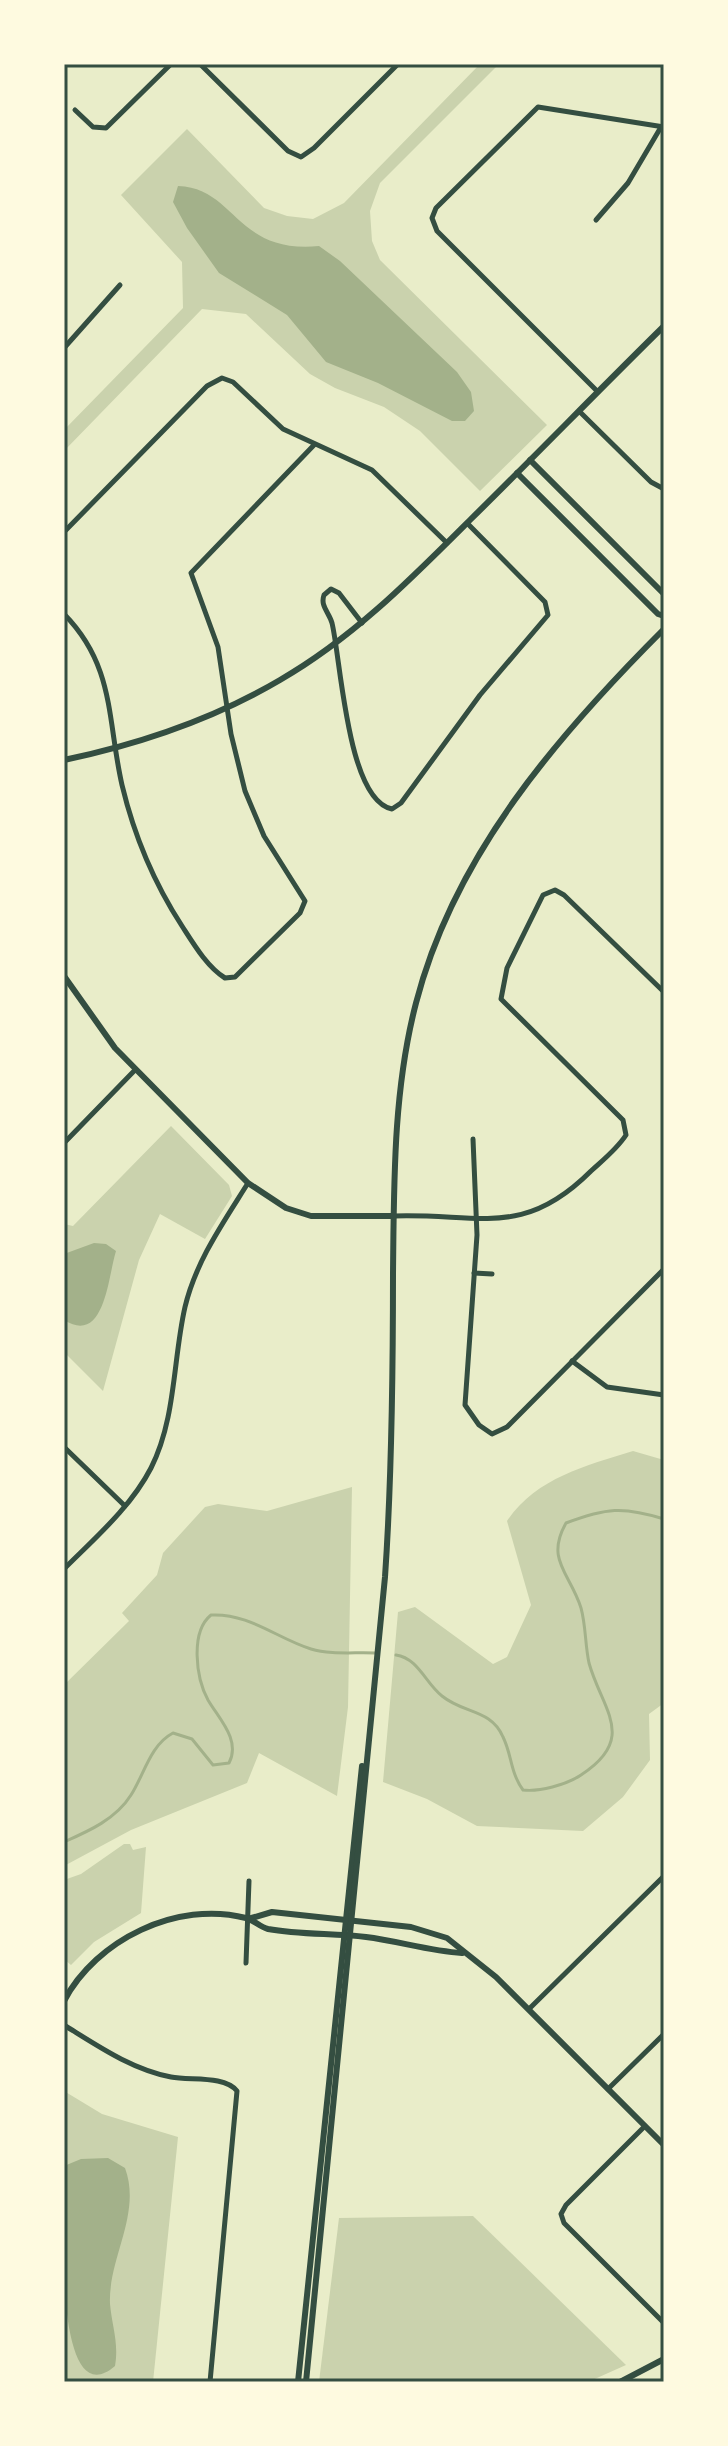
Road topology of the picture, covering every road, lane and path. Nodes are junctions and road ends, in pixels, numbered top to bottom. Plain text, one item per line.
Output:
1 (171, 64) edge
2 (200, 64) edge
3 (398, 64) edge
4 (75, 110) dead end
5 (663, 126) edge
6 (596, 220) dead end
7 (120, 285) dead end
8 (664, 326) edge
9 (64, 348) edge
10 (598, 392) junction
11 (579, 411) junction
12 (314, 445) junction
13 (530, 460) junction
14 (517, 473) junction
15 (664, 489) edge
16 (467, 523) junction
17 (64, 532) edge
18 (447, 543) junction
19 (664, 594) edge
20 (64, 614) edge
21 (664, 616) edge
22 (362, 623) junction
23 (664, 629) edge
24 (335, 645) junction
25 (227, 708) junction
26 (115, 749) junction
27 (64, 760) edge
28 (64, 976) edge
29 (664, 992) edge
30 (135, 1070) junction
31 (473, 1139) dead end
32 (64, 1143) edge
33 (248, 1183) junction
34 (394, 1216) junction
35 (476, 1216) junction
36 (664, 1269) edge
37 (474, 1273) junction
38 (492, 1274) dead end
39 (572, 1361) junction
40 (664, 1395) edge
41 (64, 1447) edge
42 (125, 1506) junction
43 (64, 1569) edge
44 (664, 1876) edge
45 (249, 1881) dead end
46 (248, 1919) junction
47 (348, 1920) junction
48 (347, 1935) junction
49 (462, 1953) junction
50 (246, 1963) dead end
51 (64, 2001) edge
52 (529, 2009) junction
53 (64, 2025) edge
54 (664, 2034) edge
55 (608, 2089) junction
56 (645, 2126) junction
57 (664, 2145) edge
58 (664, 2323) edge
59 (664, 2359) edge
60 (210, 2382) edge
61 (298, 2382) edge
62 (306, 2382) edge
63 (620, 2382) edge

1 - 4 street
2 - 3 street
5 - 6 street
5 - 10 street
7 - 9 street
8 - 10 street
10 - 11 street
11 - 13 street
11 - 15 street
12 - 17 street
12 - 18 street
12 - 25 street
13 - 14 street
13 - 19 street
14 - 16 street
14 - 21 street
16 - 18 street
16 - 24 street
18 - 22 street
20 - 26 street
22 - 24 street
22 - 24 street
23 - 34 street
24 - 25 street
25 - 26 street
25 - 26 street
26 - 27 street
28 - 30 street
29 - 35 street
30 - 32 street
30 - 33 street
31 - 35 street
33 - 34 street
33 - 42 street
34 - 35 street
34 - 47 street
35 - 37 street
36 - 39 street
37 - 38 street
37 - 39 street
39 - 40 street
41 - 42 street
42 - 43 street
44 - 52 street
45 - 46 street
46 - 47 street
46 - 48 street
46 - 50 street
46 - 51 street
47 - 48 street
47 - 49 street
48 - 49 street
48 - 61 street
48 - 62 street
49 - 52 street
52 - 55 street
53 - 60 street
54 - 55 street
55 - 56 street
56 - 57 street
56 - 58 street
59 - 63 street

